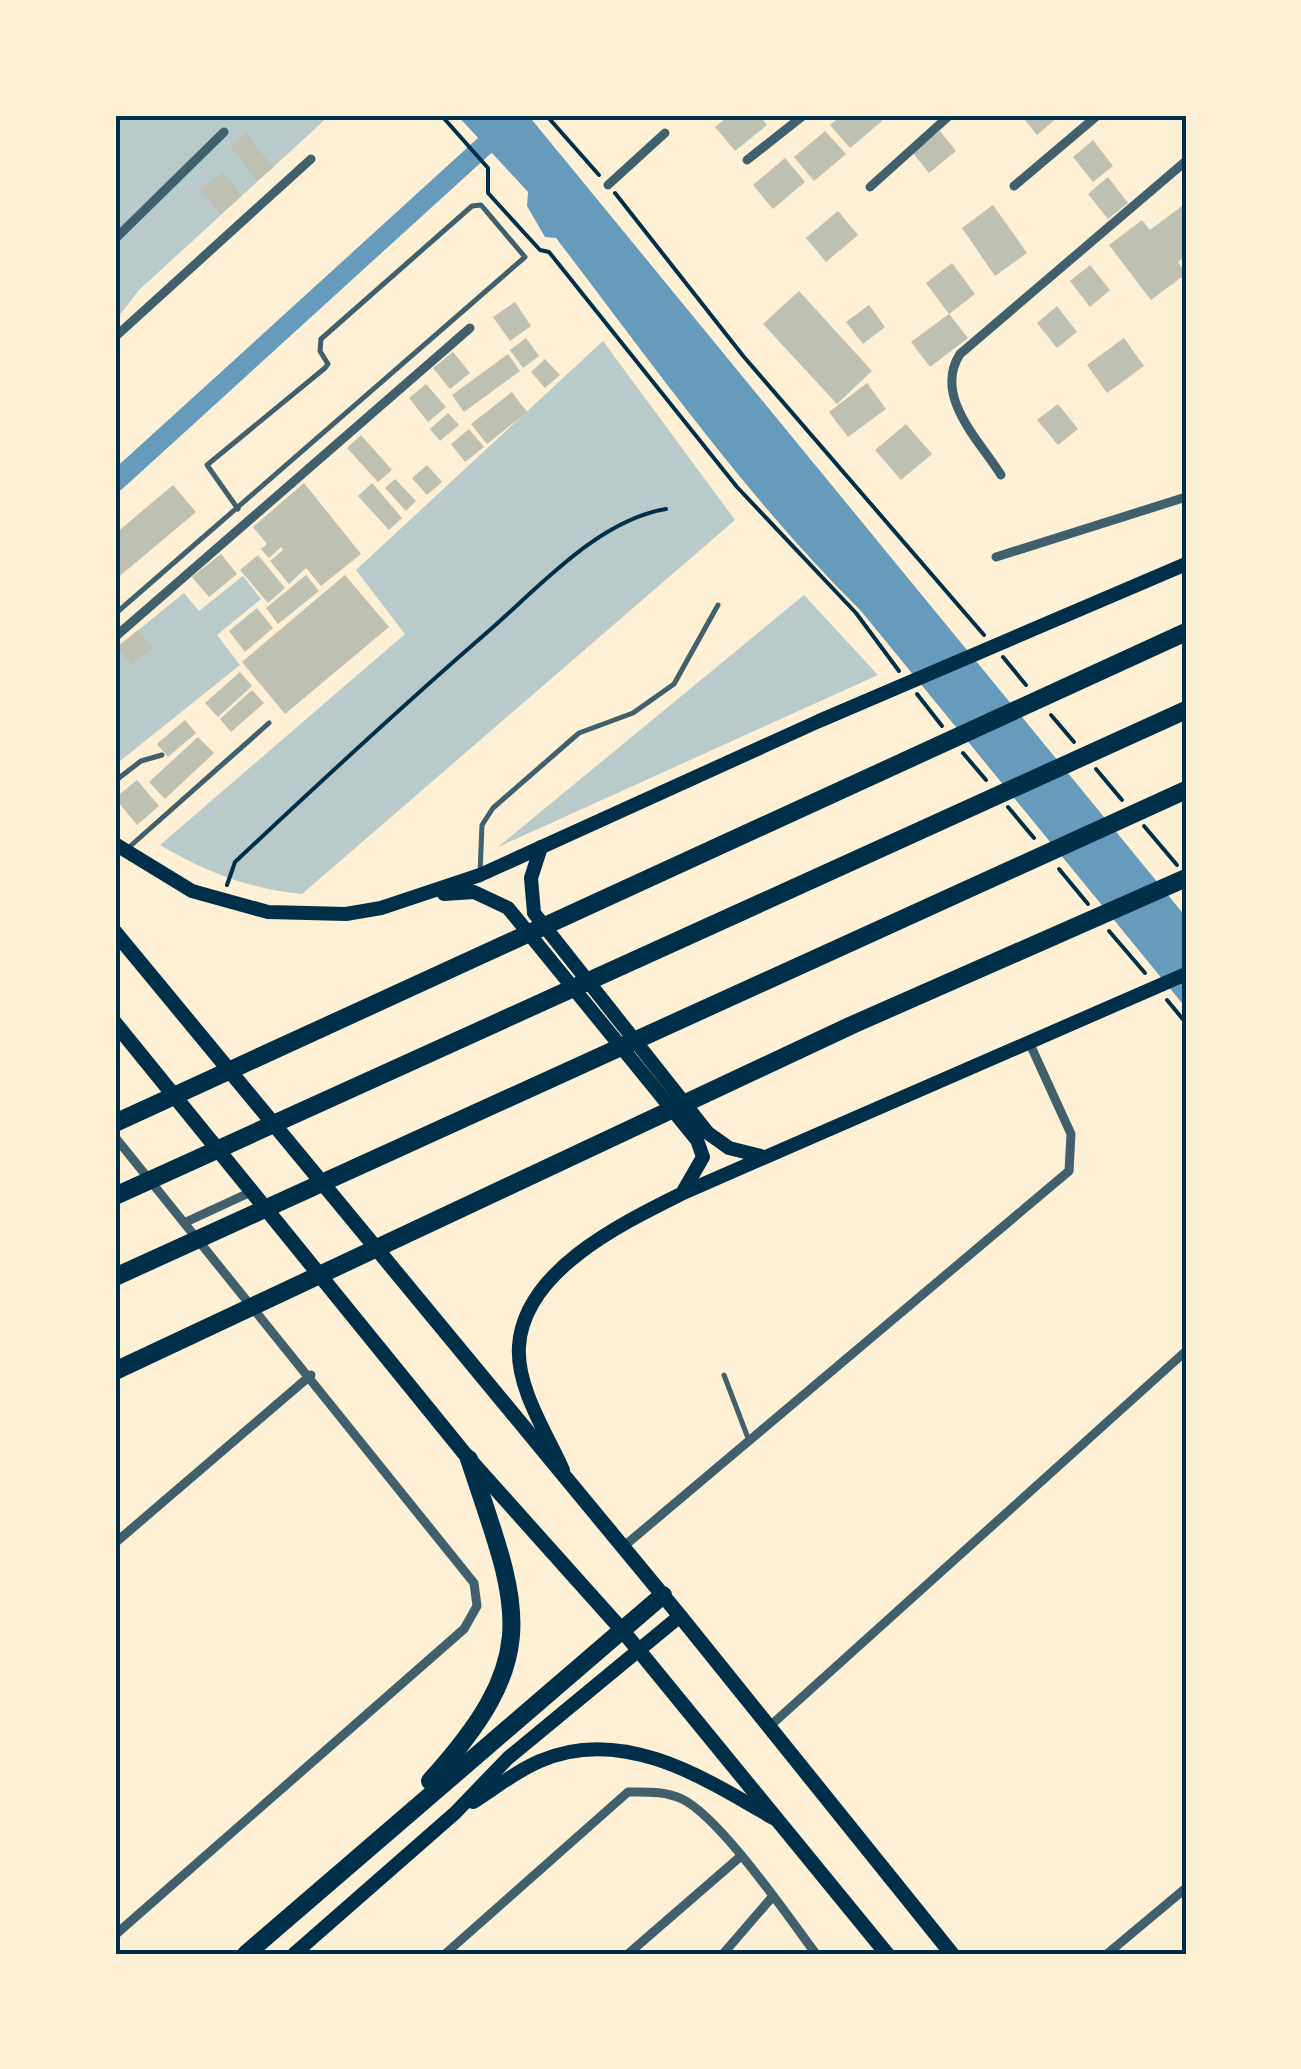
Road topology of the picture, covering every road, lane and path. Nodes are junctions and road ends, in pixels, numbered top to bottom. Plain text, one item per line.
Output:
1 (442, 115) edge
2 (546, 115) edge
3 (804, 115) edge
4 (950, 115) edge
5 (1098, 115) edge
6 (224, 132) dead end
7 (666, 133) dead end
8 (311, 159) dead end
9 (748, 160) dead end
10 (1186, 161) edge
11 (608, 185) junction
12 (1014, 186) dead end
13 (870, 187) dead end
14 (115, 239) edge
15 (470, 328) dead end
16 (115, 337) edge
17 (1001, 475) dead end
18 (1186, 496) edge
19 (238, 509) junction
20 (666, 509) dead end
21 (996, 556) dead end
22 (1186, 564) edge
23 (718, 605) dead end
24 (115, 614) edge
25 (1186, 632) edge
26 (115, 637) edge
27 (986, 638) dead end
28 (999, 652) dead end
29 (900, 671) dead end
30 (910, 686) dead end
31 (1036, 697) dead end
32 (1186, 710) edge
33 (1049, 712) dead end
34 (270, 722) dead end
35 (944, 730) dead end
36 (1074, 742) dead end
37 (957, 745) dead end
38 (162, 755) dead end
39 (1086, 757) dead end
40 (115, 780) edge
41 (993, 789) dead end
42 (1186, 790) edge
43 (1124, 802) dead end
44 (1006, 804) dead end
45 (1136, 816) dead end
46 (120, 847) edge
47 (541, 847) junction
48 (1042, 848) dead end
49 (1054, 863) dead end
50 (480, 875) junction
51 (1186, 877) edge
52 (433, 894) junction
53 (221, 899) junction
54 (1091, 908) dead end
55 (1103, 923) dead end
56 (115, 932) edge
57 (1186, 974) edge
58 (1150, 980) dead end
59 (1161, 993) dead end
60 (115, 1023) edge
61 (1186, 1023) edge
62 (1030, 1042) junction
63 (115, 1123) edge
64 (115, 1137) edge
65 (762, 1156) junction
66 (252, 1191) junction
67 (682, 1193) junction
68 (115, 1196) edge
69 (186, 1222) junction
70 (115, 1277) edge
71 (1186, 1351) edge
72 (115, 1370) edge
73 (311, 1374) junction
74 (724, 1375) dead end
75 (748, 1438) junction
76 (469, 1459) junction
77 (568, 1480) junction
78 (115, 1543) edge
79 (623, 1546) junction
80 (663, 1595) junction
81 (680, 1616) junction
82 (622, 1630) junction
83 (639, 1651) junction
84 (770, 1726) junction
85 (455, 1813) junction
86 (774, 1819) junction
87 (390, 1826) junction
88 (741, 1856) junction
89 (1186, 1888) edge
90 (773, 1896) junction
91 (115, 1936) edge
92 (246, 1954) edge
93 (294, 1954) edge
94 (445, 1954) edge
95 (628, 1954) edge
96 (723, 1954) edge
97 (816, 1954) edge
98 (887, 1954) edge
99 (952, 1954) edge
100 (1107, 1954) edge

1 - 29 path
2 - 11 path
3 - 9 street
4 - 13 street
5 - 12 street
6 - 14 street
7 - 11 street
8 - 16 street
10 - 17 street
11 - 27 path
15 - 26 street
18 - 21 street
19 - 19 lane
19 - 24 lane
20 - 53 path
22 - 47 main road
23 - 50 lane
25 - 63 highway
28 - 31 path
30 - 35 path
32 - 68 highway
33 - 36 path
34 - 46 lane
37 - 41 path
38 - 40 lane
39 - 43 path
42 - 70 highway
44 - 48 path
45 - 51 path
46 - 53 main road
47 - 50 main road
47 - 65 main road
49 - 54 path
50 - 52 main road
51 - 72 highway
52 - 53 main road
52 - 67 main road
55 - 58 path
56 - 77 main road
57 - 62 main road
59 - 61 path
60 - 66 main road
62 - 65 main road
62 - 75 street
64 - 69 street
65 - 67 main road
66 - 69 street
66 - 76 main road
67 - 77 main road
69 - 73 street
71 - 84 street
73 - 78 street
73 - 91 street
74 - 75 lane
75 - 79 street
76 - 82 main road
76 - 87 highway
77 - 79 main road
79 - 80 main road
80 - 81 main road
80 - 82 highway
81 - 83 main road
81 - 84 main road
82 - 83 main road
82 - 87 highway
83 - 85 main road
83 - 86 main road
84 - 99 main road
85 - 86 main road
85 - 93 main road
86 - 98 main road
87 - 92 highway
88 - 90 street
88 - 94 street
88 - 95 street
89 - 100 street
90 - 96 street
90 - 97 street

